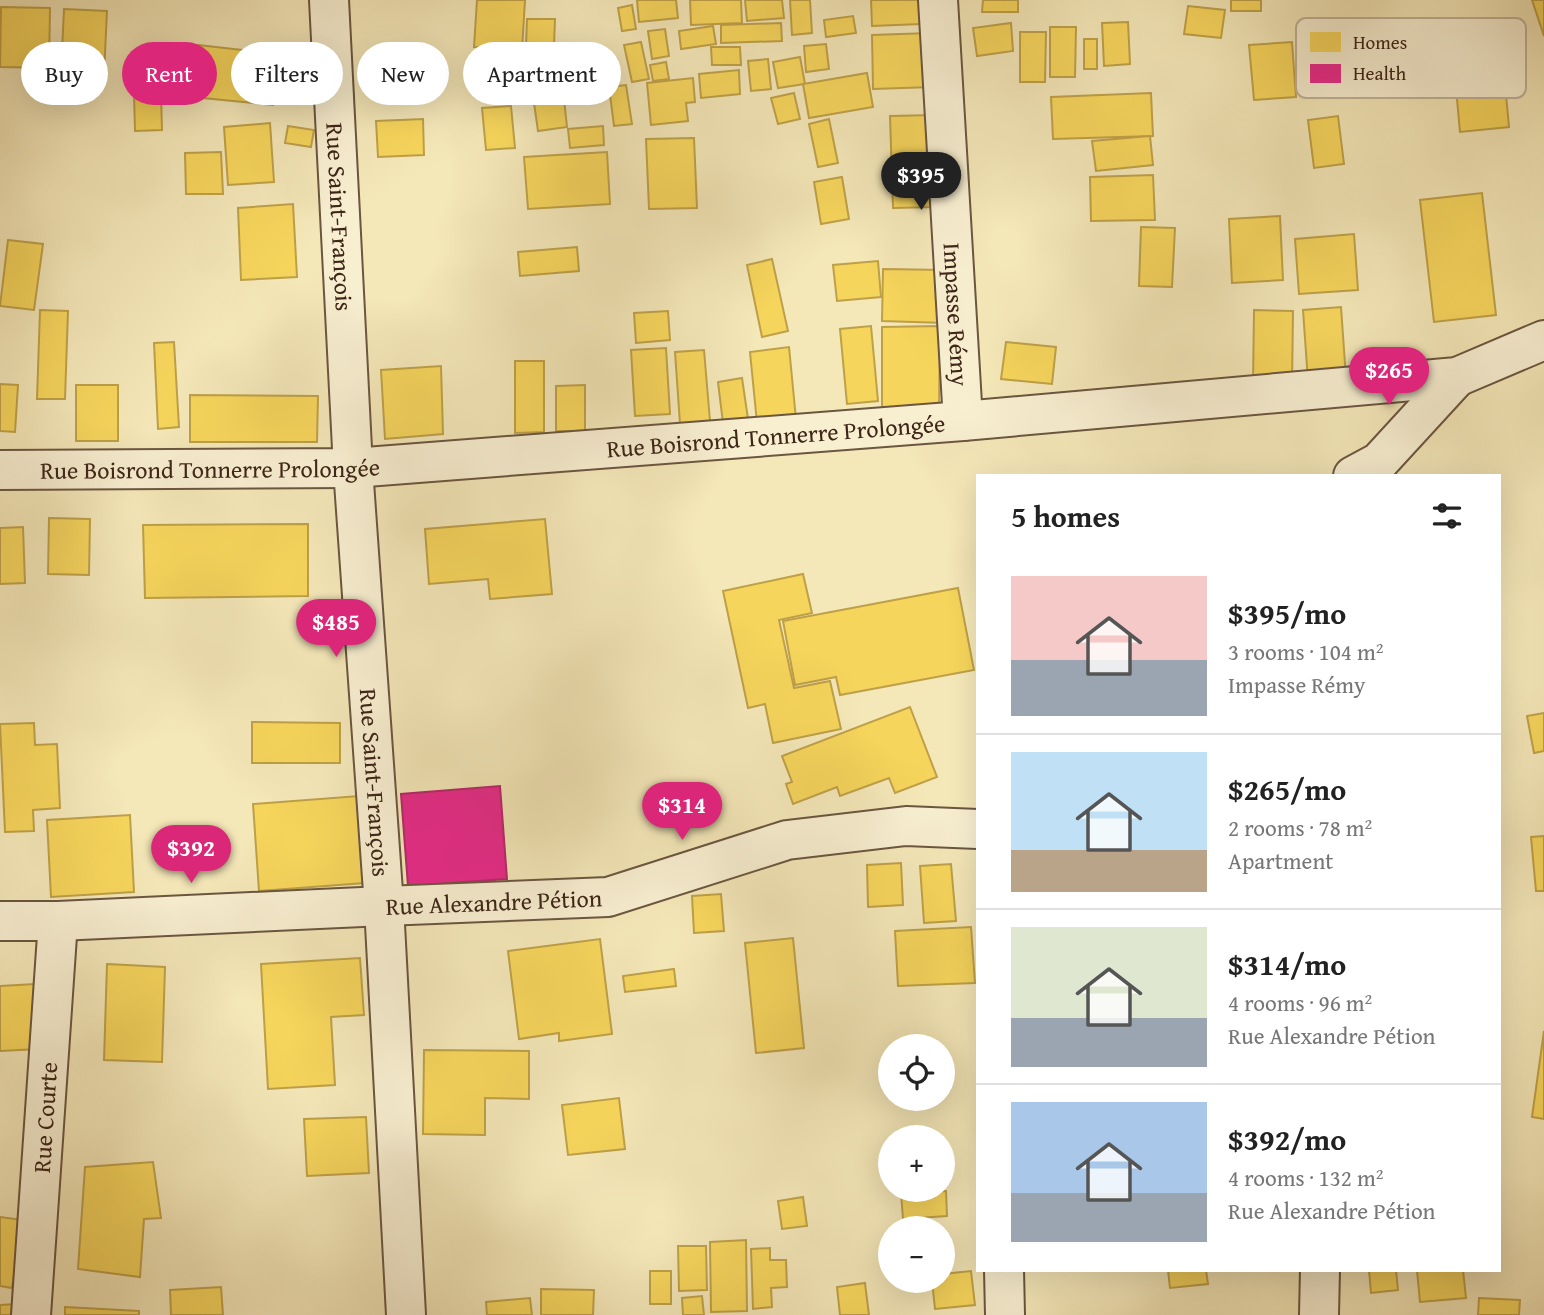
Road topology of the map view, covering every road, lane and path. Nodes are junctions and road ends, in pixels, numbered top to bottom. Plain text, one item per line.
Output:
1 (329, 0) edge
2 (938, 0) edge
3 (1544, 340) edge
4 (1457, 377) junction
5 (963, 421) junction
6 (353, 468) junction
7 (0, 470) edge
8 (1357, 474) edge
9 (976, 829) edge
10 (384, 906) junction
11 (58, 920) junction
12 (0, 921) edge
13 (1004, 1272) edge
14 (1320, 1272) edge
15 (30, 1315) edge
16 (406, 1315) edge
17 (1005, 1315) edge
18 (1319, 1315) edge

1 - 6 street, Rue Saint-François
2 - 5 street, Impasse Rémy
3 - 4 street, Rue Boisrond Tonnerre Prolongée
4 - 5 street, Rue Boisrond Tonnerre Prolongée
4 - 8 street
5 - 6 street, Rue Boisrond Tonnerre Prolongée
6 - 7 street, Rue Boisrond Tonnerre Prolongée
6 - 10 street, Rue Saint-François
9 - 10 street, Rue Alexandre Pétion
10 - 11 street, Rue Alexandre Pétion
10 - 16 street, Rue Saint-François
11 - 12 street, Rue Alexandre Pétion
11 - 15 street, Rue Courte
13 - 17 street
14 - 18 street

